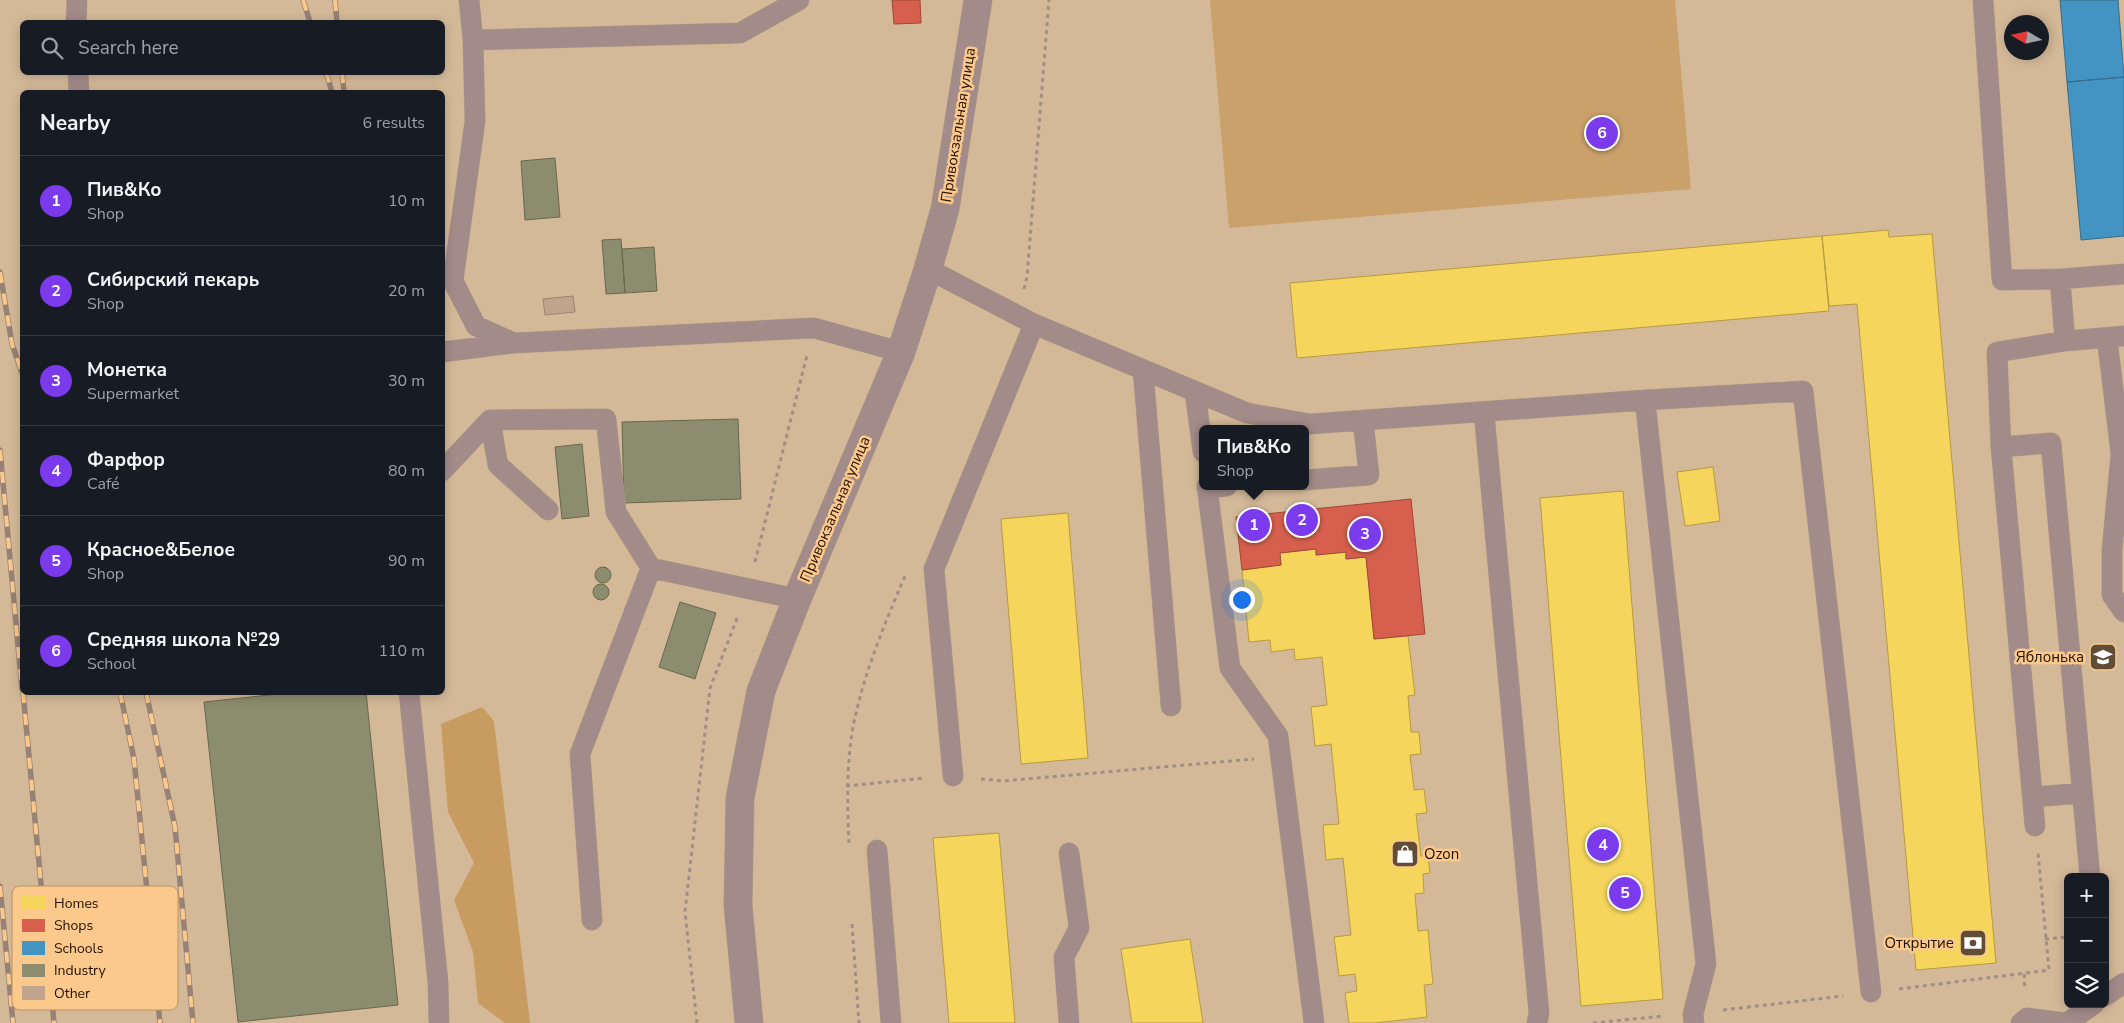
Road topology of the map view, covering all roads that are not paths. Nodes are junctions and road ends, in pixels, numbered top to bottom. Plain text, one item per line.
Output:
1 (77, 0) edge
2 (469, 0) edge
3 (799, 0) edge
4 (978, 0) edge
5 (1983, 0) edge
6 (76, 20) edge
7 (473, 40) junction
8 (78, 75) edge
9 (79, 90) edge
10 (928, 269) junction
11 (2124, 274) edge
12 (2060, 279) junction
13 (1034, 324) junction
14 (2115, 337) edge
15 (2065, 341) junction
16 (514, 344) junction
17 (445, 352) edge
18 (901, 352) junction
19 (1143, 370) junction
20 (1195, 392) junction
21 (1645, 400) junction
22 (1484, 412) junction
23 (490, 420) junction
24 (1363, 420) junction
25 (1199, 425) edge
26 (2001, 447) junction
27 (2123, 452) edge
28 (445, 468) edge
29 (1309, 480) edge
30 (1207, 490) edge
31 (548, 510) dead end
32 (651, 568) junction
33 (797, 599) junction
34 (2124, 612) edge
35 (409, 695) edge
36 (1171, 706) dead end
37 (953, 776) road end
38 (2082, 794) junction
39 (2034, 797) junction
40 (2035, 826) road end
41 (877, 850) dead end
42 (1069, 853) dead end
43 (2090, 873) edge
44 (592, 920) dead end
45 (2124, 983) edge
46 (1871, 992) road end
47 (2109, 993) edge
48 (2088, 1008) edge
49 (1694, 1018) edge
50 (440, 1023) edge
51 (749, 1023) edge
52 (891, 1023) edge
53 (1069, 1023) edge
54 (1314, 1023) edge
55 (1537, 1023) edge
56 (2020, 1023) edge
57 (2067, 1023) edge

1 - 6 lane
2 - 7 lane
3 - 7 lane
4 - 10 street, Привокзальная улица
5 - 12 lane
7 - 16 lane
8 - 9 lane
10 - 13 lane
10 - 18 street, Привокзальная улица
11 - 12 lane
12 - 15 lane
13 - 19 lane
13 - 37 lane
14 - 15 lane
14 - 27 lane
15 - 26 lane
16 - 17 lane
16 - 18 lane
18 - 33 street, Привокзальная улица
19 - 20 lane
19 - 36 lane
20 - 24 lane
20 - 25 lane
21 - 22 lane
21 - 46 lane
21 - 49 lane
22 - 24 lane
22 - 55 lane
23 - 28 lane
23 - 31 lane
23 - 32 lane
24 - 29 lane
26 - 38 lane
26 - 39 lane
27 - 34 lane
30 - 54 lane
32 - 33 lane
32 - 44 lane
33 - 51 street, Привокзальная улица
35 - 50 lane
38 - 39 lane
38 - 43 lane
39 - 40 lane
41 - 52 lane
42 - 53 lane
45 - 47 lane
48 - 57 lane
56 - 57 lane

